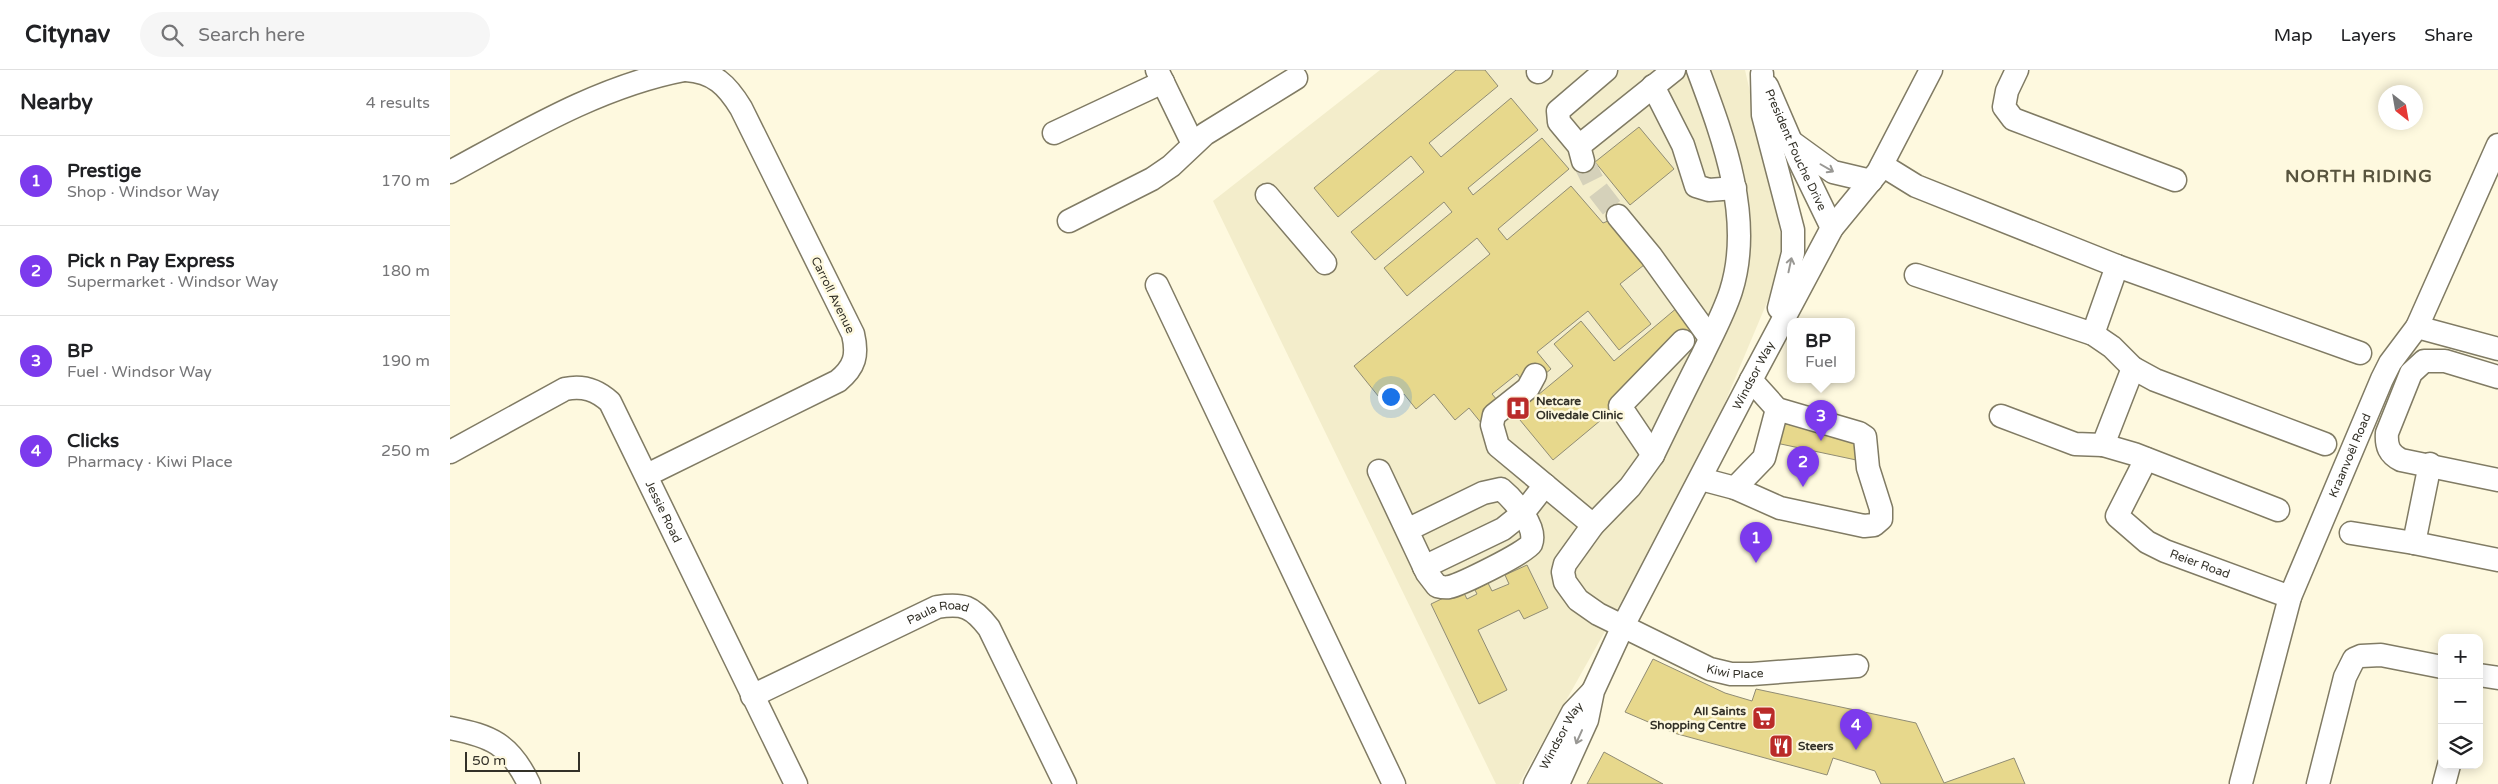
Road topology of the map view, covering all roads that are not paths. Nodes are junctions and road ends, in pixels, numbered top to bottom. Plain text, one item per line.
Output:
1 (685, 70) edge
2 (1606, 70) edge
3 (1674, 70) edge
4 (1698, 70) edge
5 (1931, 70) edge
6 (2017, 70) edge
7 (1761, 72) edge
8 (1160, 76) edge
9 (1296, 78) dead end
10 (1653, 86) junction
11 (1054, 133) dead end
12 (1790, 140) junction
13 (1193, 144) junction
14 (2498, 145) edge
15 (450, 172) edge
16 (1877, 173) junction
17 (2175, 180) dead end
18 (1735, 188) junction
19 (1268, 195) dead end
20 (1618, 216) tunnel mouth
21 (1069, 221) dead end
22 (1832, 228) junction
23 (1325, 263) dead end
24 (2117, 266) junction
25 (1916, 275) dead end
26 (1157, 285) dead end
27 (2416, 327) junction
28 (2093, 334) junction
29 (1710, 338) junction
30 (1683, 340) dead end
31 (1770, 346) junction
32 (2498, 349) edge
33 (2360, 353) dead end
34 (2133, 368) junction
35 (1536, 375) dead end
36 (2498, 377) edge
37 (1751, 380) junction
38 (1777, 409) junction
39 (2001, 416) dead end
40 (2325, 444) dead end
41 (2103, 445) junction
42 (450, 452) edge
43 (1653, 455) junction
44 (2146, 458) junction
45 (2430, 464) junction
46 (1379, 471) dead end
47 (647, 475) junction
48 (1701, 479) junction
49 (2498, 480) edge
50 (1545, 484) junction
51 (1735, 488) junction
52 (2278, 510) dead end
53 (1523, 513) junction
54 (1592, 525) junction
55 (1407, 530) junction
56 (2351, 533) dead end
57 (2414, 542) junction
58 (2498, 560) edge
59 (1424, 567) junction
60 (2290, 597) junction
61 (1623, 626) junction
62 (1856, 666) dead end
63 (2438, 666) edge
64 (2483, 676) edge
65 (2498, 678) edge
66 (1593, 691) junction
67 (752, 696) junction
68 (450, 728) edge
69 (2448, 769) edge
70 (2241, 783) edge
71 (529, 784) edge
72 (796, 784) edge
73 (1065, 784) edge
74 (1394, 784) edge
75 (1535, 784) edge
76 (1558, 784) edge
77 (2318, 784) edge
78 (2444, 784) edge

1 - 15 street, Carroll Avenue
1 - 47 street, Carroll Avenue
2 - 10 street
3 - 10 street
4 - 18 street, Kiwi Place
5 - 16 street, Windsor Way
6 - 17 street
7 - 12 street, President Fouche Drive
31 -> 7 street
8 - 11 street
8 - 13 street
9 - 13 street
10 - 18 street
12 -> 16 street
12 - 22 street, President Fouche Drive
13 - 21 street
14 - 27 street, Kraanvoël Road
16 - 22 street, Windsor Way
16 - 24 street
18 - 29 street, Kiwi Place
19 - 23 street
20 - 29 street
22 - 31 street, Windsor Way
24 - 28 street
24 - 33 street
25 - 28 street
26 - 74 street
27 - 32 street
27 - 60 street, Kraanvoël Road
28 - 34 street
29 - 43 street, Kiwi Place
30 - 43 street
31 - 37 street, Windsor Way
34 - 40 street
34 - 41 street
35 - 50 street
36 - 45 street
37 - 38 street
37 - 48 street, Windsor Way
38 - 51 street
38 - 51 street
39 - 41 street
41 - 44 street
42 - 47 street, Jessie Road
43 - 54 street, Kiwi Place
44 - 52 street
44 - 60 street, Reier Road
45 - 49 street
45 - 57 street
46 - 55 street
47 - 67 street, Jessie Road
48 - 51 street
48 - 61 street, Windsor Way
50 - 53 street
50 - 54 street
53 - 55 street
53 - 59 street
53 - 59 street
54 - 61 street, Kiwi Place
55 - 59 street
56 - 57 street
57 - 58 street
60 - 70 street, Kraanvoël Road
61 - 62 street, Kiwi Place
61 - 66 street, Windsor Way
63 - 77 street
64 - 65 street
66 - 75 street, Windsor Way
66 -> 76 street, Windsor Way
67 - 72 street, Jessie Road
67 - 73 street, Paula Road
68 - 71 street
69 - 78 street

